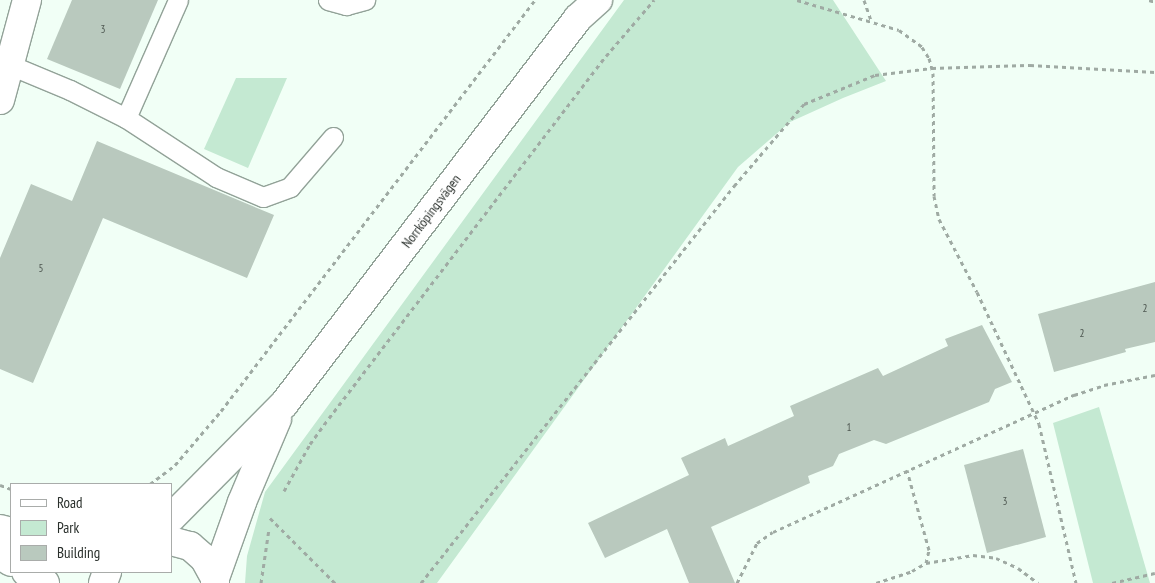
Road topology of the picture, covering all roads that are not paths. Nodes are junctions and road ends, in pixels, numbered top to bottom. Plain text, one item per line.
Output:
1 (27, 0) edge
2 (178, 0) edge
3 (328, 0) edge
4 (365, 0) edge
5 (598, 0) edge
6 (583, 9) edge
7 (10, 65) junction
8 (0, 100) edge
9 (126, 118) junction
10 (333, 137) dead end
11 (284, 404) junction
12 (172, 517) edge
13 (172, 541) edge
14 (28, 573) edge
15 (215, 580) edge
16 (45, 583) edge

1 - 7 main road
2 - 9 lane
3 - 4 lane
5 - 6 main road, Norrköpingsvägen
6 - 11 main road, Norrköpingsvägen
7 - 8 main road
7 - 9 lane
9 - 10 lane
11 - 12 main road, Norrköpingsvägen
11 - 15 main road, Norrköpingsvägen
13 - 15 main road
14 - 16 main road

